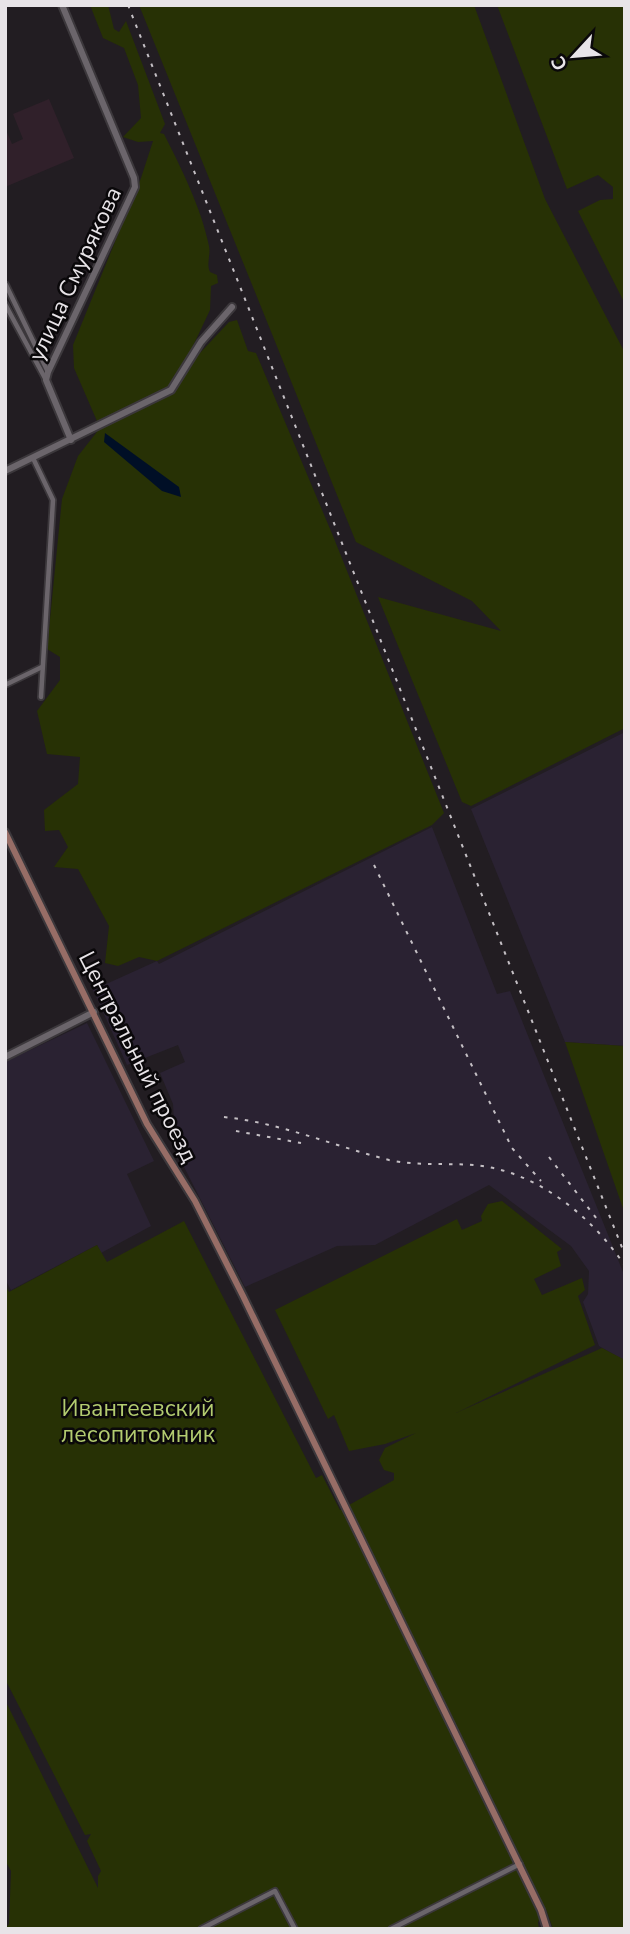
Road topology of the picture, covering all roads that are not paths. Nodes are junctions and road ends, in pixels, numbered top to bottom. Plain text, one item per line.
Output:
1 (62, 5) edge
2 (6, 285) edge
3 (5, 304) edge
4 (232, 307) dead end
5 (48, 372) junction
6 (47, 380) junction
7 (71, 440) junction
8 (33, 458) junction
9 (5, 471) edge
10 (43, 666) junction
11 (5, 685) edge
12 (41, 697) dead end
13 (5, 832) edge
14 (94, 1012) junction
15 (5, 1056) edge
16 (520, 1864) junction
17 (201, 1929) edge
18 (295, 1929) edge
19 (391, 1929) edge
20 (547, 1929) edge

1 - 5 street, улица Смурякова
2 - 5 street
3 - 6 street
4 - 7 street
5 - 6 street, улица Смурякова
6 - 7 street, улица Смурякова
7 - 8 street
8 - 9 street
8 - 10 street
10 - 11 street
10 - 12 street
13 - 14 main road, Центральный проезд
14 - 15 street
14 - 16 main road, Центральный проезд
16 - 19 street
16 - 20 main road, Центральный проезд
17 - 18 street

